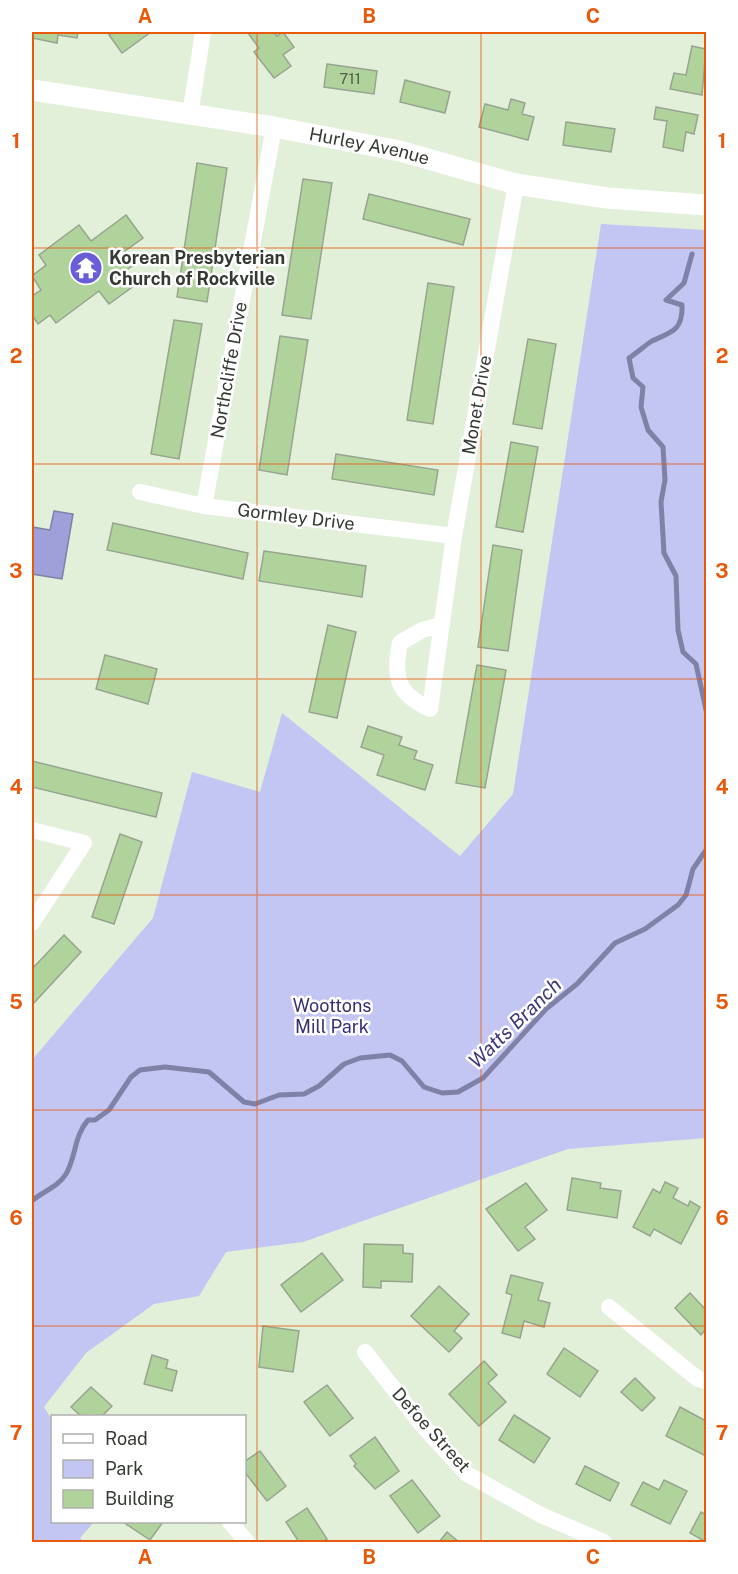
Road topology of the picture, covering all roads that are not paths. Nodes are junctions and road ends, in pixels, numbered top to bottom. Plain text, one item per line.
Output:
1 (203, 32) edge
2 (32, 90) edge
3 (190, 115) junction
4 (274, 127) junction
5 (516, 184) junction
6 (706, 205) edge
7 (140, 492) dead end
8 (204, 506) junction
9 (454, 536) junction
10 (442, 625) junction
11 (32, 830) edge
12 (40, 896) edge
13 (32, 923) edge
14 (609, 1307) dead end
15 (365, 1352) dead end
16 (706, 1381) edge
17 (233, 1523) edge
18 (247, 1542) edge
19 (604, 1542) edge

1 - 3 street
2 - 3 street, Hurley Avenue
3 - 4 street, Hurley Avenue
4 - 5 street, Hurley Avenue
4 - 8 street, Northcliffe Drive
5 - 6 street, Hurley Avenue
5 - 9 street, Monet Drive
7 - 8 street, Gormley Drive
8 - 9 street, Gormley Drive
9 - 10 street, Monet Drive
10 - 10 street, Monet Drive
11 - 12 street
12 - 13 street
14 - 16 street
15 - 19 street, Defoe Street
17 - 18 street

